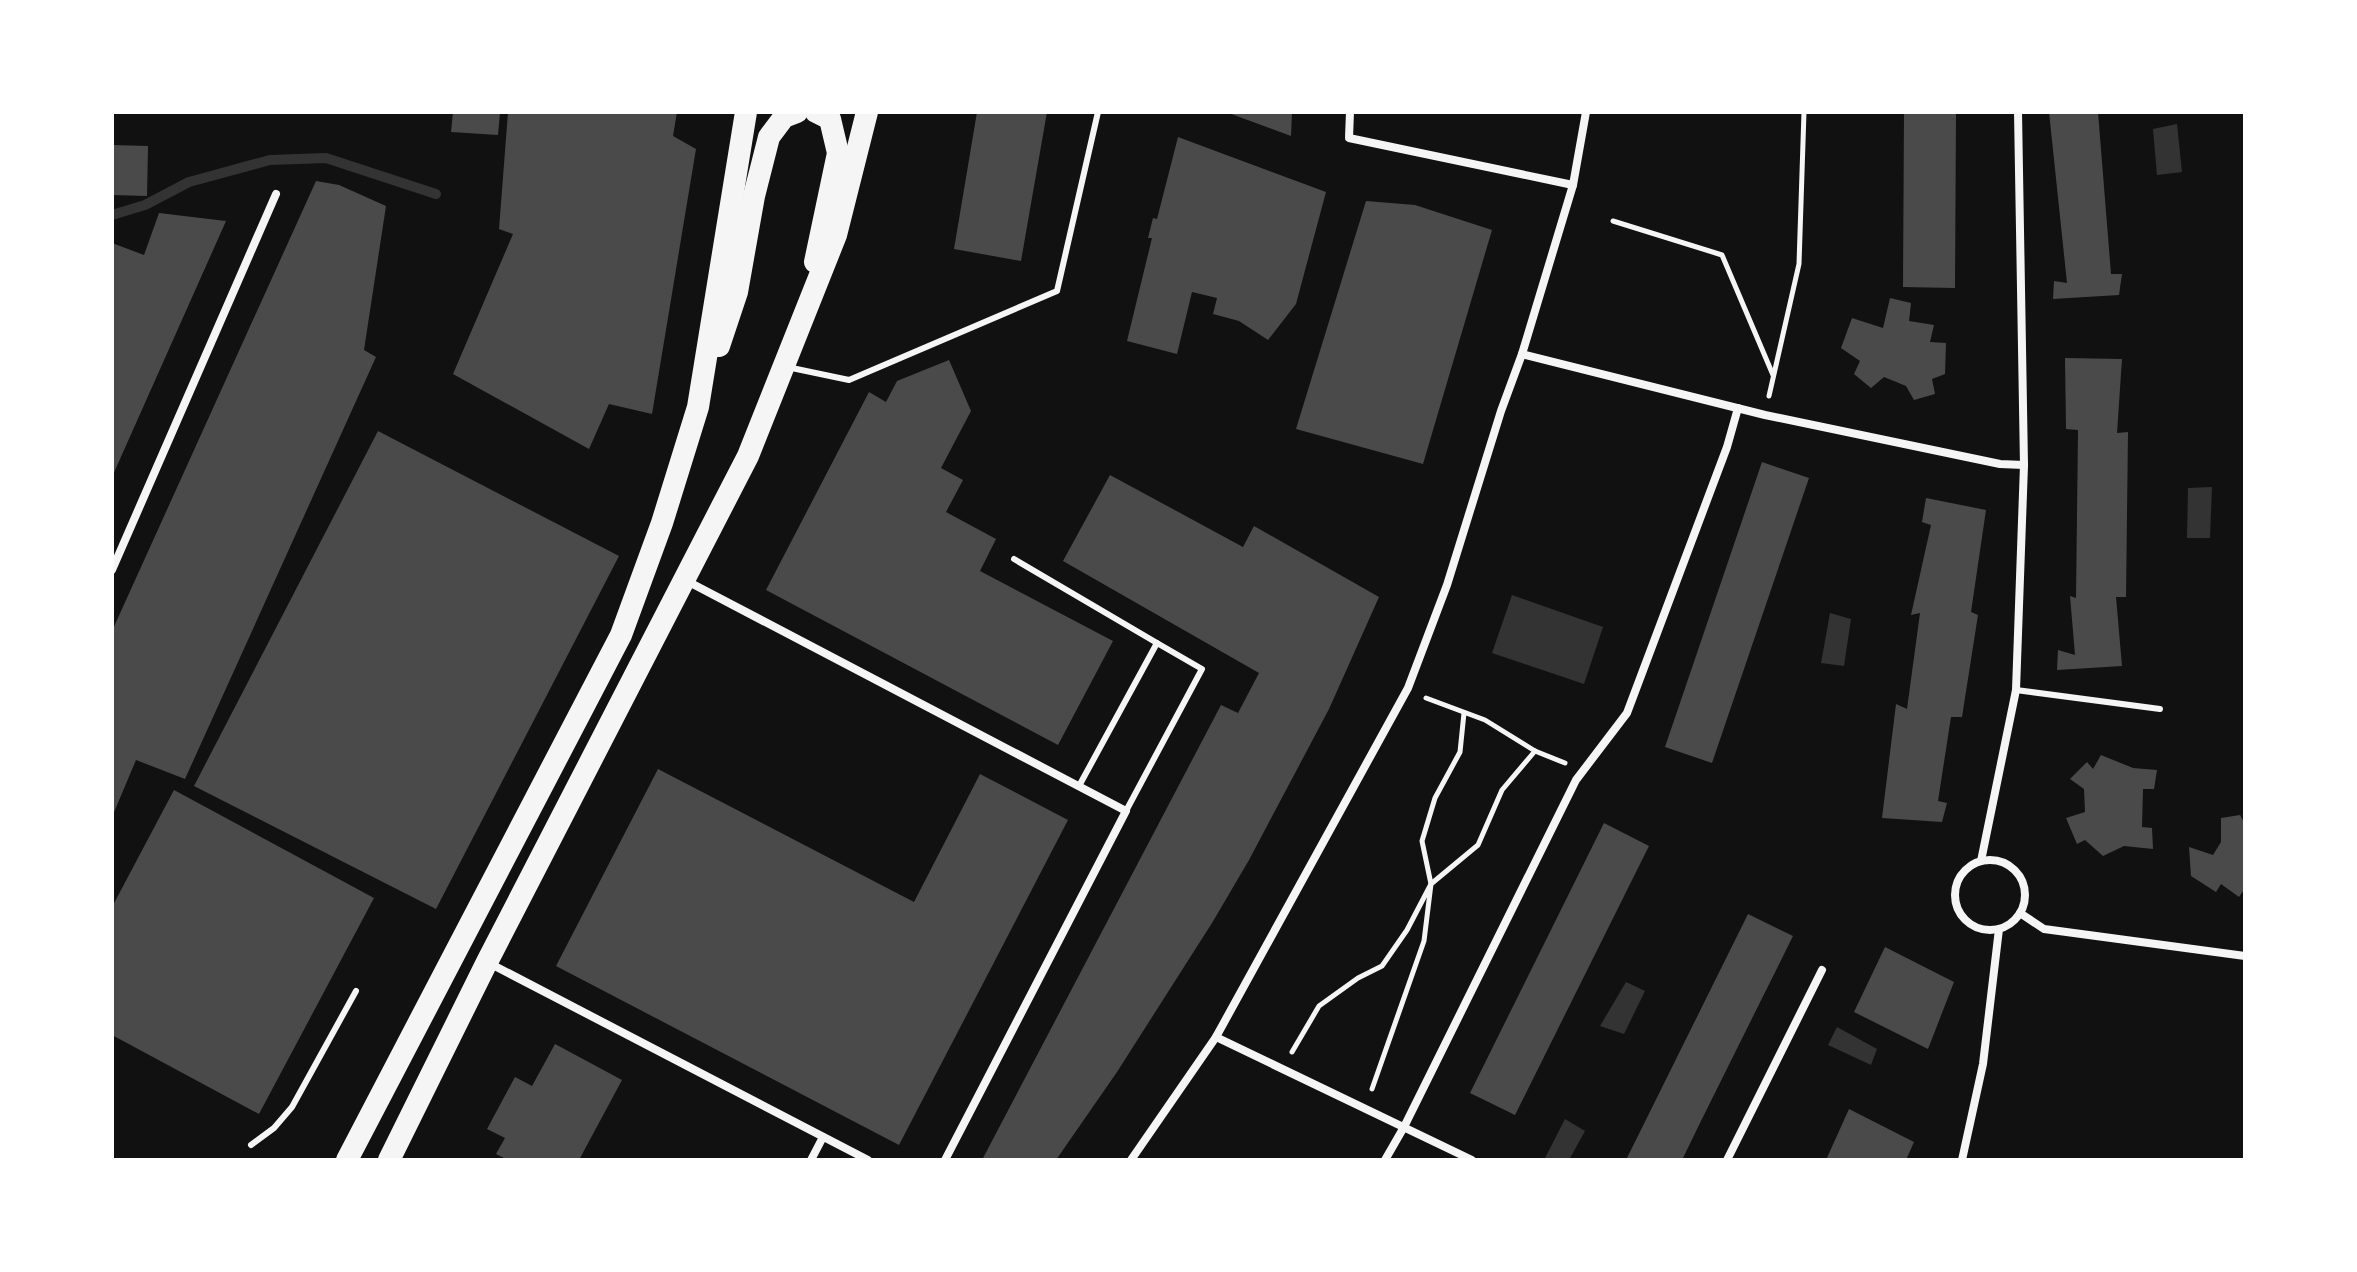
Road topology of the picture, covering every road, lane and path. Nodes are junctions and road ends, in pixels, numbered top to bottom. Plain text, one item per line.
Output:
1 (746, 112) edge
2 (797, 112) edge
3 (816, 112) edge
4 (867, 112) edge
5 (1098, 112) edge
6 (1350, 112) edge
7 (1586, 112) edge
8 (1804, 112) edge
9 (2018, 112) edge
10 (1573, 185) junction
11 (276, 194) dead end
12 (1613, 221) dead end
13 (808, 307) junction
14 (1522, 354) junction
15 (784, 367) junction
16 (1773, 376) junction
17 (698, 407) junction
18 (1738, 408) junction
19 (1765, 415) junction
20 (2024, 465) junction
21 (1014, 559) dead end
22 (112, 570) edge
23 (684, 580) junction
24 (1157, 643) junction
25 (1408, 688) junction
26 (2016, 690) junction
27 (2160, 709) dead end
28 (1464, 713) junction
29 (1535, 751) junction
30 (1585, 768) junction
31 (1079, 786) junction
32 (1126, 811) junction
33 (1981, 861) junction
34 (1431, 884) junction
35 (2020, 913) junction
36 (1999, 929) junction
37 (2245, 956) edge
38 (487, 962) junction
39 (1822, 970) dead end
40 (356, 991) dead end
41 (1216, 1037) junction
42 (1283, 1069) junction
43 (1364, 1107) junction
44 (1404, 1127) junction
45 (823, 1137) junction
46 (251, 1145) dead end
47 (347, 1160) edge
48 (389, 1160) edge
49 (811, 1160) edge
50 (868, 1160) edge
51 (945, 1160) edge
52 (1131, 1160) edge
53 (1385, 1160) edge
54 (1472, 1160) edge
55 (1727, 1160) edge
56 (1962, 1160) edge

1 - 17 highway
2 - 17 highway
3 - 13 highway
4 - 13 highway
5 - 15 lane
6 - 10 street
7 - 10 street
8 - 16 path
9 - 20 street
10 - 14 street
11 - 22 street
12 - 16 path
13 - 15 highway
14 - 18 street
14 - 25 street
15 - 23 highway
16 - 19 path
17 - 47 highway
18 - 19 street
18 - 30 street
19 - 20 street
20 - 26 street
21 - 24 lane
23 - 31 street
23 - 38 highway
24 - 31 lane
24 - 32 lane
25 - 28 path
25 - 41 street
26 - 27 lane
26 - 33 street
28 - 29 path
28 - 34 path
29 - 30 path
29 - 34 path
30 - 44 street
31 - 32 street
32 - 51 street
33 - 35 street
33 - 36 street
34 - 42 path
34 - 43 path
35 - 36 street
35 - 37 street
36 - 56 street
38 - 45 street
38 - 48 highway
39 - 55 street
40 - 46 lane
41 - 42 street
41 - 52 street
42 - 43 street
43 - 44 street
44 - 53 street
44 - 54 street
45 - 49 street
45 - 50 street

